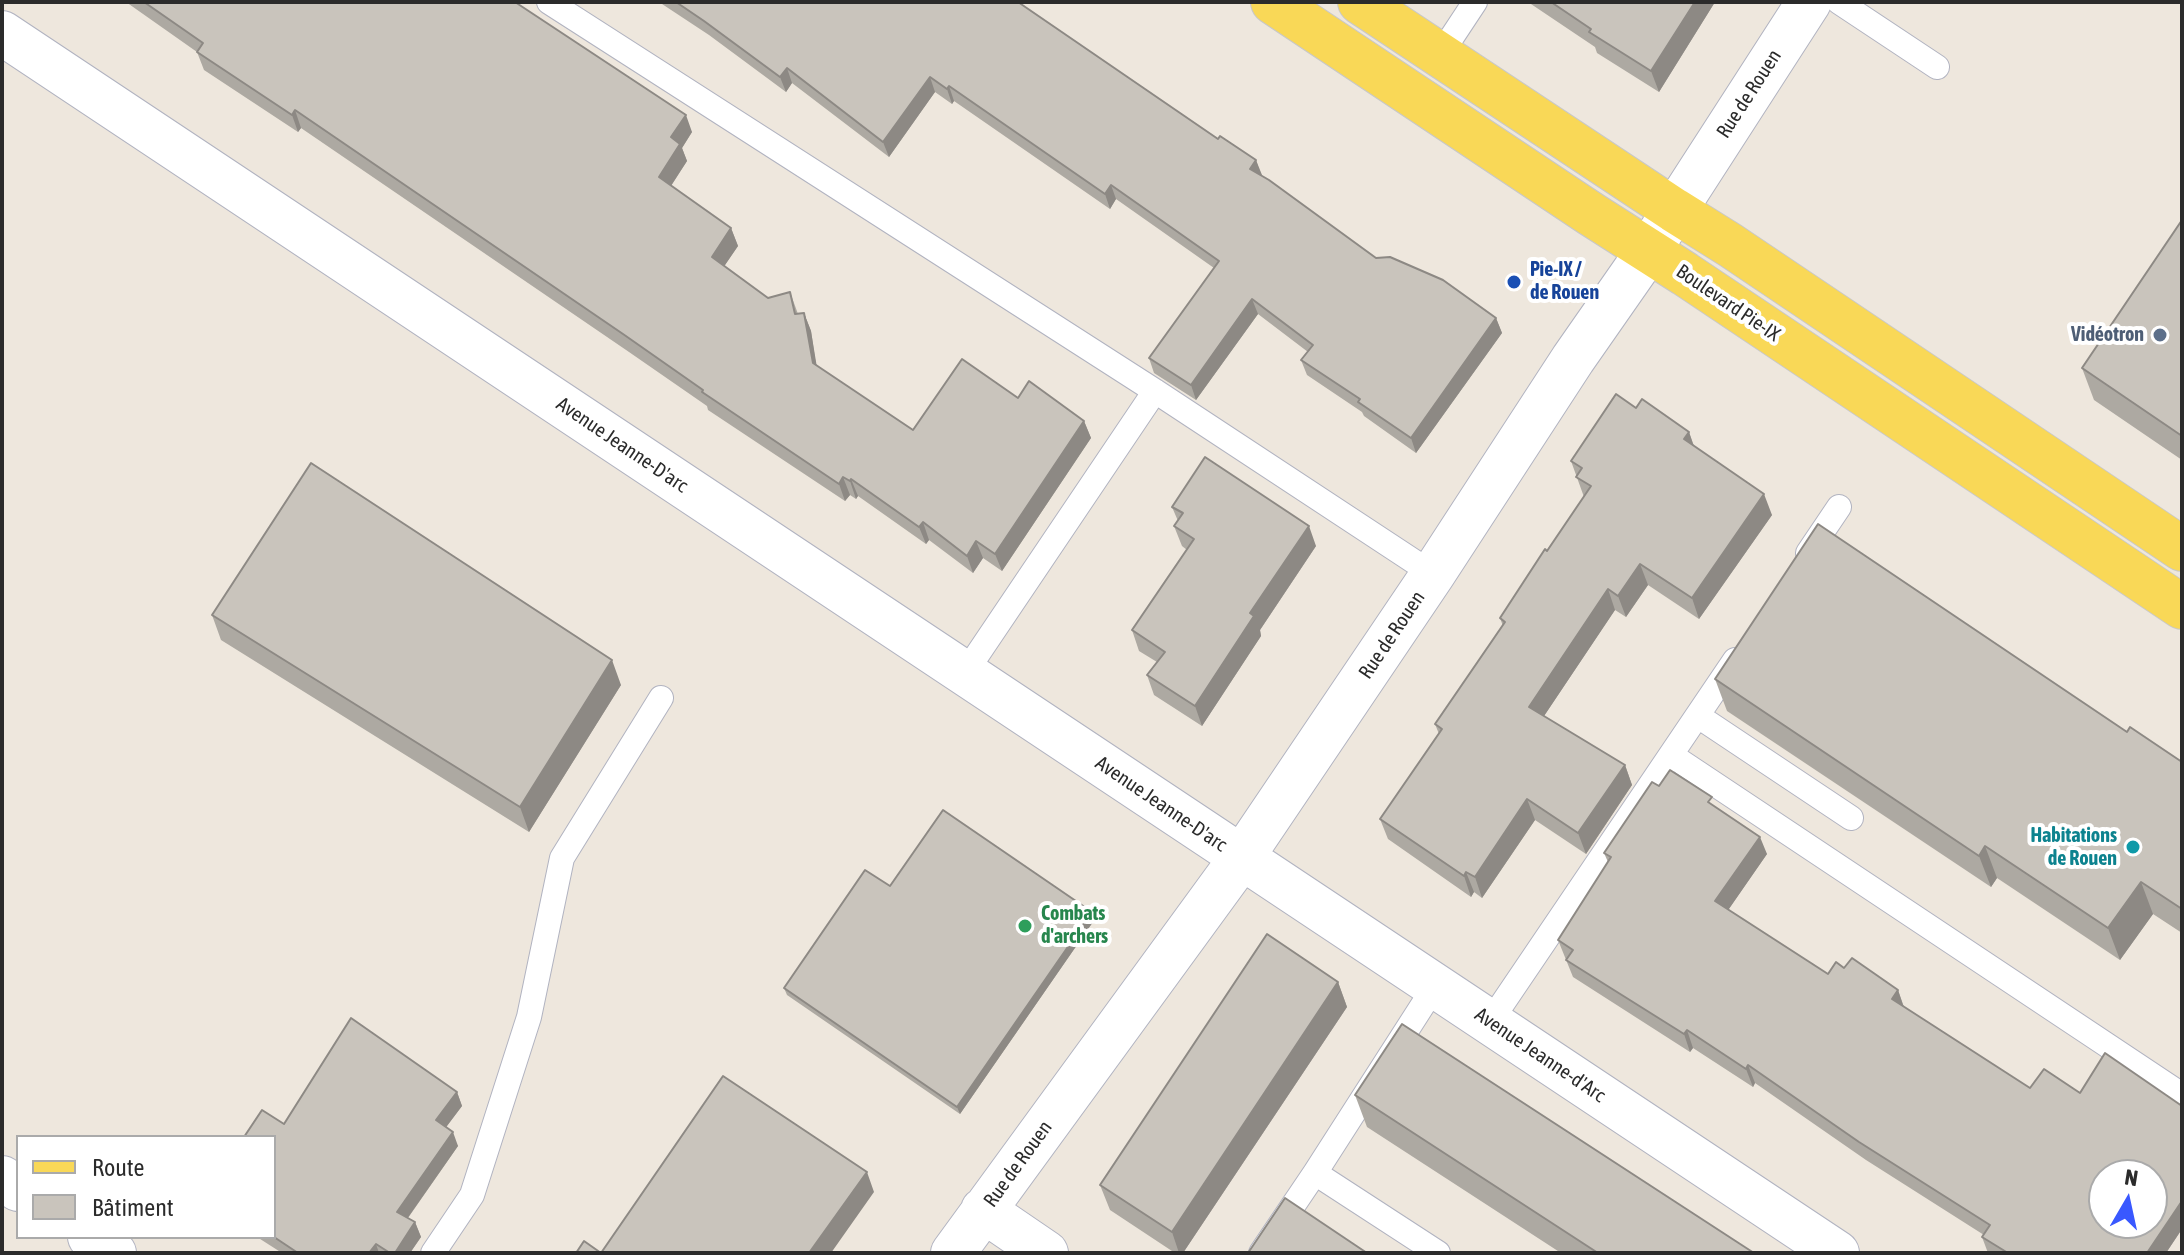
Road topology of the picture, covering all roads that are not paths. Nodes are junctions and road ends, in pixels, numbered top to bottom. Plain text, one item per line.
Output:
1 (549, 2) edge
2 (1273, 2) edge
3 (1360, 2) edge
4 (1475, 2) edge
5 (1809, 2) edge
6 (1839, 2) edge
7 (2, 33) edge
8 (1440, 55) junction
9 (1937, 67) dead end
10 (1674, 210) junction
11 (1649, 250) junction
12 (1155, 391) junction
13 (1839, 507) dead end
14 (2182, 549) edge
15 (1798, 567) edge
16 (1433, 574) junction
17 (2182, 607) edge
18 (1749, 640) edge
19 (965, 673) junction
20 (661, 698) dead end
21 (1698, 716) junction
22 (1671, 755) junction
23 (1851, 818) edge
24 (1242, 857) junction
25 (1435, 986) junction
26 (1490, 1022) junction
27 (2182, 1095) edge
28 (1315, 1173) junction
29 (983, 1210) junction
30 (93, 1239) edge
31 (114, 1253) edge
32 (433, 1253) edge
33 (953, 1253) edge
34 (1046, 1253) edge
35 (1261, 1253) edge
36 (1438, 1253) edge
37 (1837, 1253) edge

1 - 12 lane
2 - 11 main road, Boulevard Pie-IX
3 - 8 main road
4 - 8 lane
5 - 10 street, Rue de Rouen
6 - 9 lane
7 - 19 street, Avenue Jeanne-D'arc
8 - 10 main road
10 - 11 street, Rue de Rouen
10 - 14 main road
11 - 16 street, Rue de Rouen
11 - 17 main road, Boulevard Pie-IX
12 - 16 lane
12 - 19 lane
13 - 15 lane
16 - 24 street, Rue de Rouen
18 - 21 lane
19 - 24 street, Avenue Jeanne-D'arc
20 - 32 lane
21 - 22 lane
21 - 23 lane
22 - 26 lane
22 - 27 lane
24 - 25 street, Avenue Jeanne-d'Arc
24 - 29 street, Rue de Rouen
25 - 26 street, Avenue Jeanne-d'Arc
25 - 28 lane
26 - 37 street, Avenue Jeanne-d'Arc
28 - 35 lane
28 - 36 lane
29 - 33 street, Rue de Rouen
29 - 34 street
30 - 31 street

